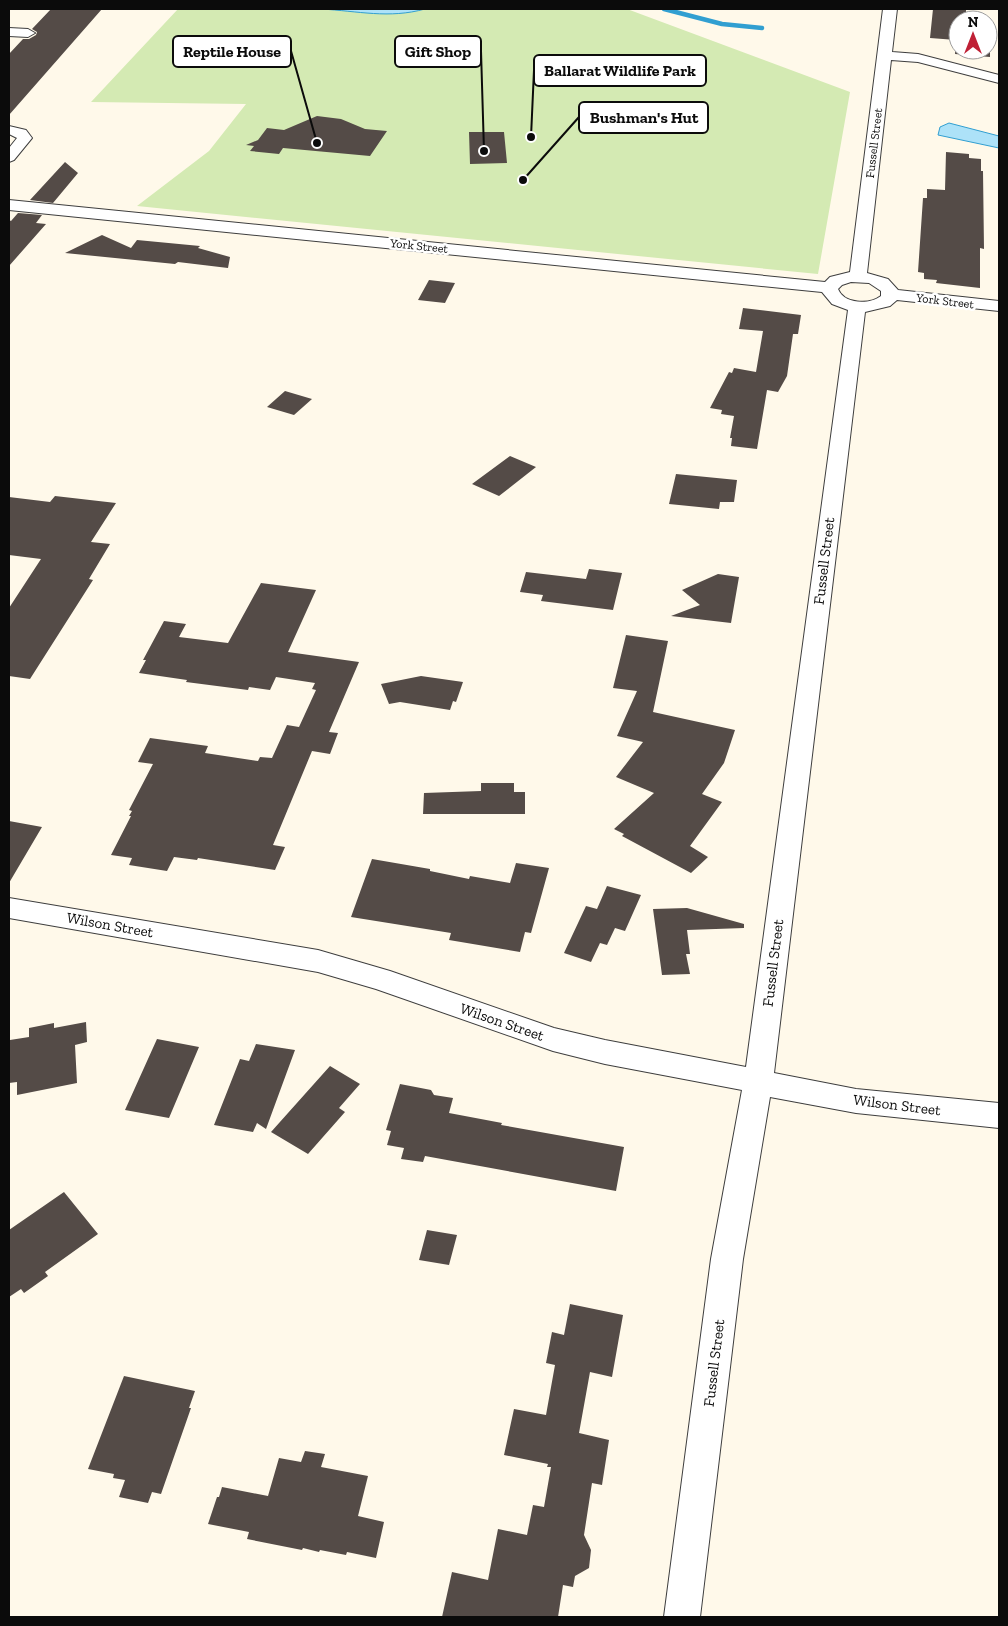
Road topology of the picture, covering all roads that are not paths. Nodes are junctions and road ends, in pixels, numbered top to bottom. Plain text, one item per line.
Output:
1 (890, 9) edge
2 (9, 32) edge
3 (28, 33) dead end
4 (884, 55) junction
5 (999, 79) edge
6 (14, 131) edge
7 (9, 157) edge
8 (9, 205) edge
9 (858, 277) junction
10 (829, 288) junction
11 (892, 294) junction
12 (999, 306) edge
13 (857, 307) junction
14 (9, 908) edge
15 (758, 1082) junction
16 (999, 1116) edge
17 (682, 1617) edge

1 - 4 street, Fussell Street
2 - 3 street
4 - 5 street
4 - 9 street, Fussell Street
6 - 7 street
8 - 10 street, York Street
9 - 10 street
9 - 11 street
10 - 13 street
11 - 12 street, York Street
11 - 13 street
13 - 15 street, Fussell Street
14 - 15 street, Wilson Street
15 - 16 street, Wilson Street
15 - 17 street, Fussell Street

